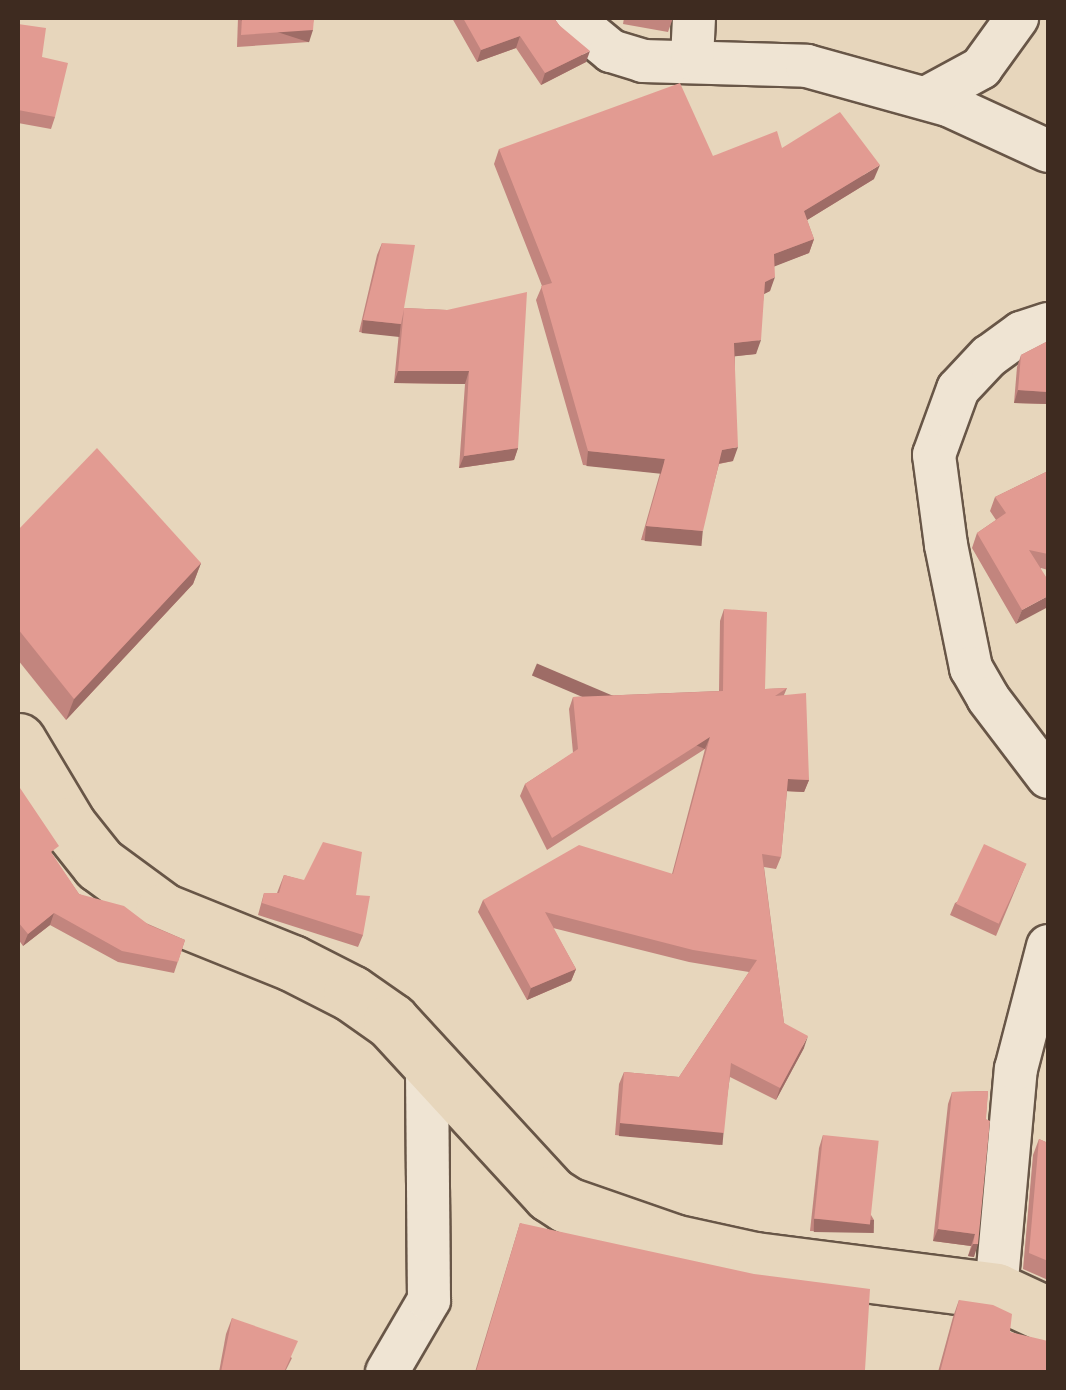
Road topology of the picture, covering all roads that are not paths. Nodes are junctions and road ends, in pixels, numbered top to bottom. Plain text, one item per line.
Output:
1 (571, 18) edge
2 (1017, 18) edge
3 (693, 38) edge
4 (926, 98) junction
5 (1048, 151) edge
6 (1048, 324) edge
7 (18, 742) edge
8 (1048, 777) edge
9 (1048, 946) edge
10 (427, 1056) junction
11 (996, 1291) junction
12 (1048, 1315) edge
13 (386, 1372) edge

1 - 3 street
2 - 4 street
3 - 4 street
4 - 5 street
6 - 8 street
7 - 10 main road
9 - 11 street
10 - 11 main road
10 - 13 street
11 - 12 main road

